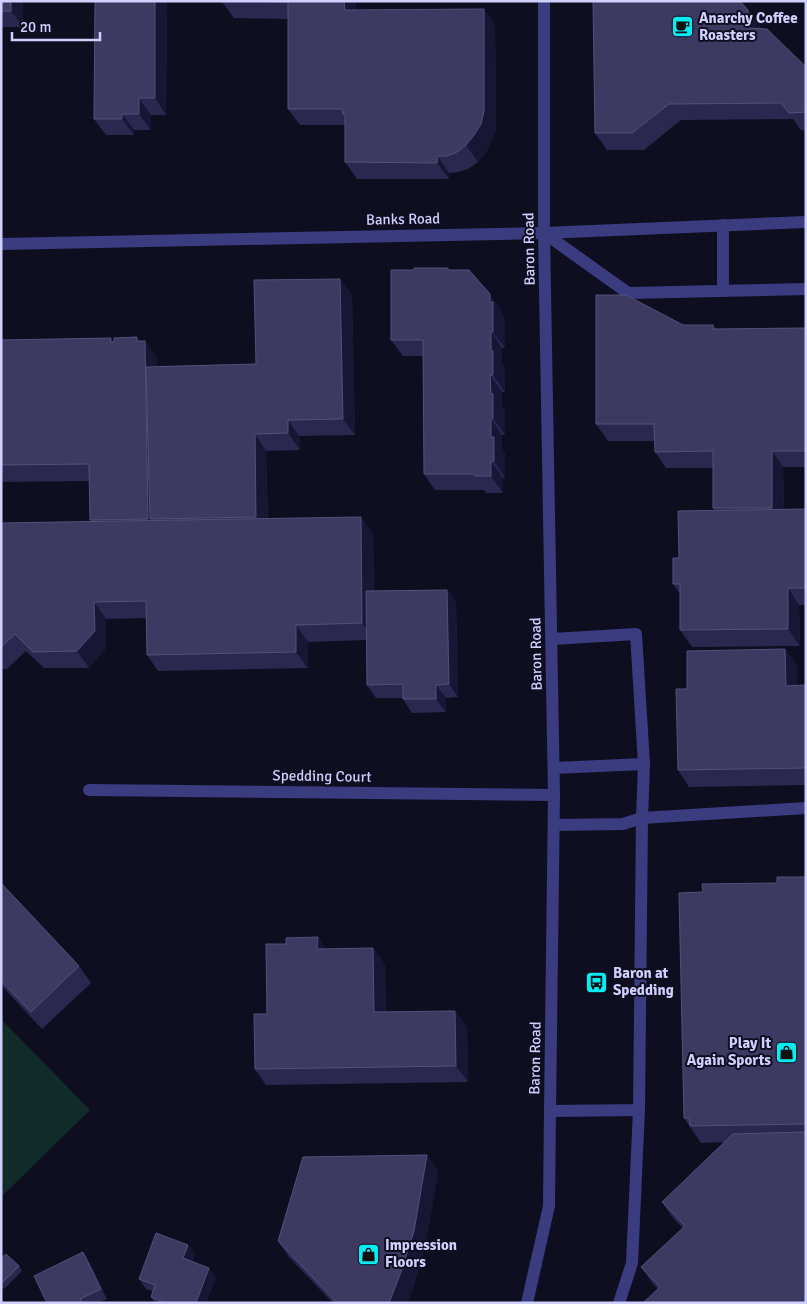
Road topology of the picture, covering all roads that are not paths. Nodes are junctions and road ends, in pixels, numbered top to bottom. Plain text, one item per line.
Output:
1 (544, 1) edge
2 (806, 222) edge
3 (723, 225) junction
4 (544, 232) junction
5 (1, 244) edge
6 (806, 289) edge
7 (723, 291) junction
8 (552, 639) junction
9 (644, 764) junction
10 (554, 768) junction
11 (89, 790) dead end
12 (554, 795) junction
13 (806, 808) edge
14 (642, 818) junction
15 (554, 825) junction
16 (639, 1110) junction
17 (550, 1111) junction
18 (527, 1303) edge
19 (619, 1303) edge

1 - 4 street, Baron Road
2 - 3 street, Banks Road
3 - 4 street, Banks Road
3 - 7 street
4 - 5 street, Banks Road
4 - 7 street
4 - 8 street, Baron Road
6 - 7 street
8 - 9 street
8 - 10 street, Baron Road
9 - 10 street
9 - 14 street
10 - 12 street, Baron Road
11 - 12 street, Spedding Court
12 - 15 street, Baron Road
13 - 14 street
14 - 15 street
14 - 16 street
15 - 17 street, Baron Road
16 - 17 street
16 - 19 street
17 - 18 street, Baron Road

